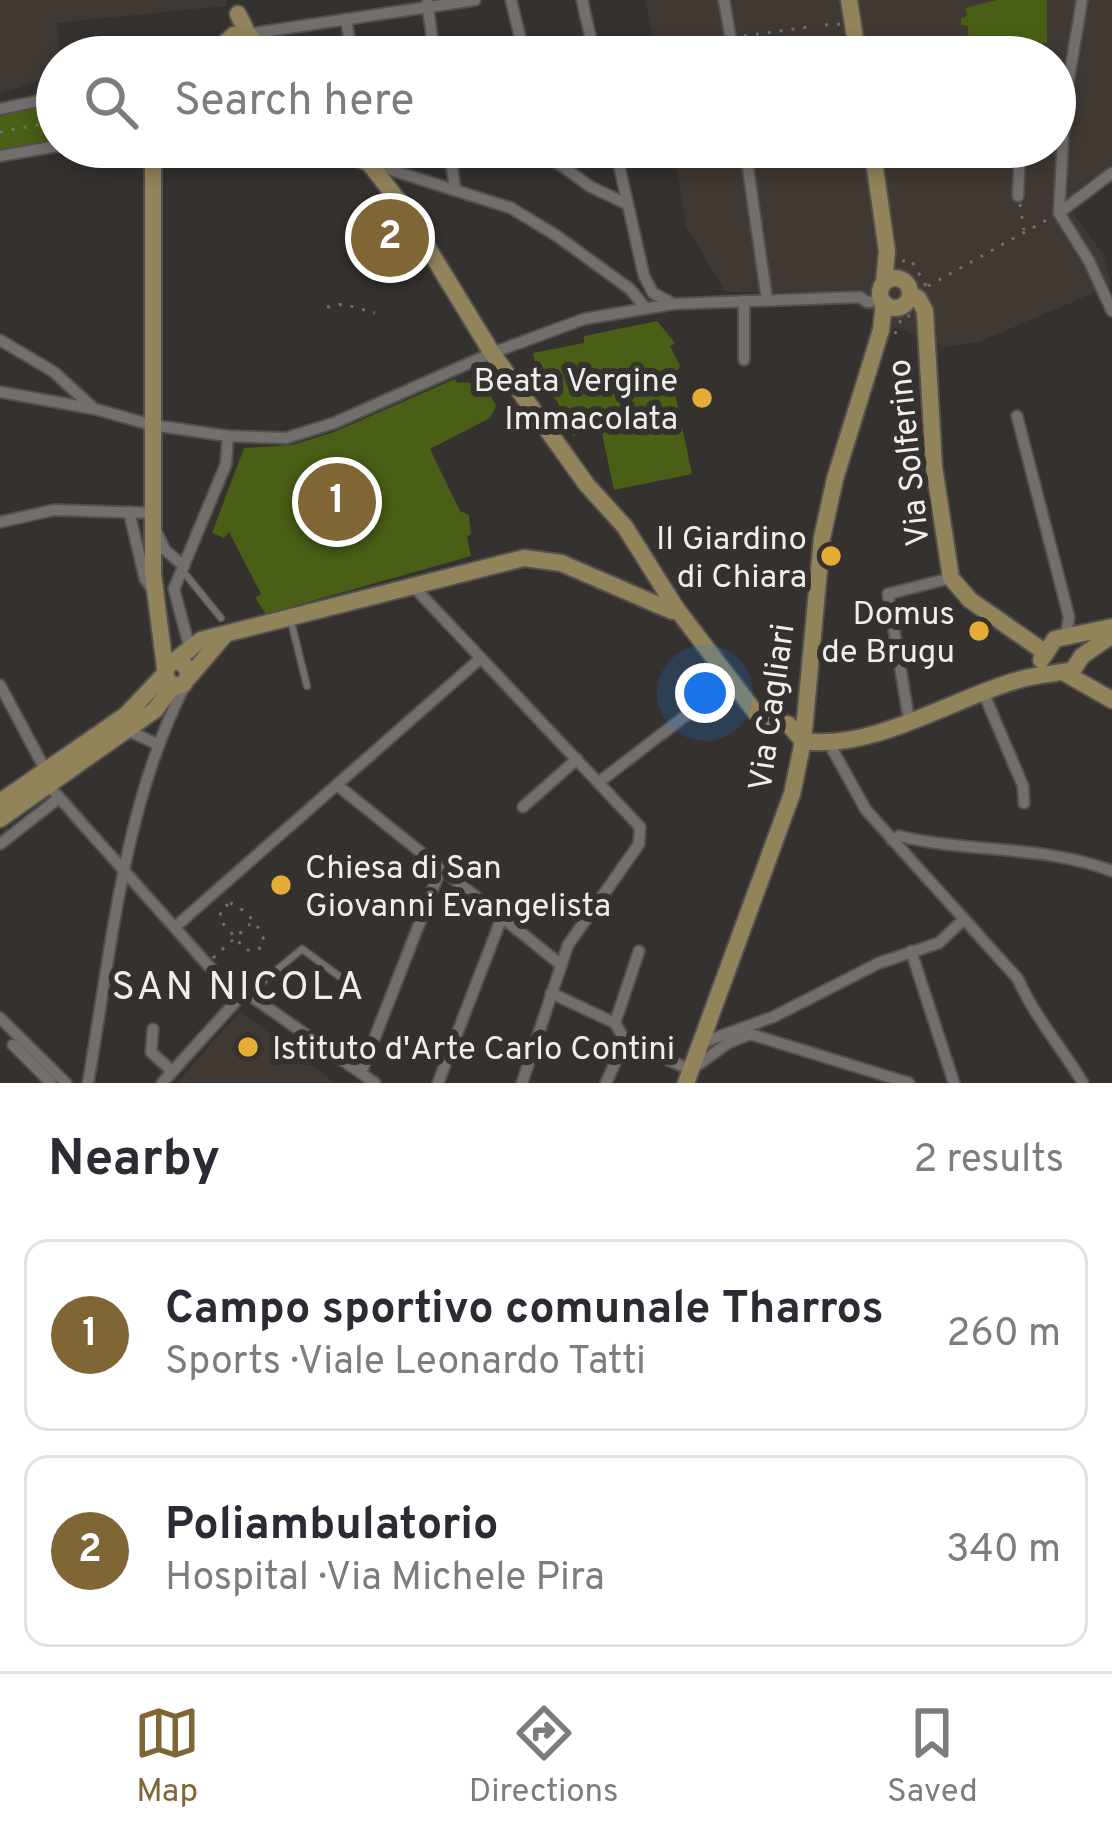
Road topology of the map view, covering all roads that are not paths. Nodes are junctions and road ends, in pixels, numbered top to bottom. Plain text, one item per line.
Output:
1 (475, 0) edge
2 (511, 0) edge
3 (582, 0) edge
4 (724, 0) edge
5 (849, 0) edge
6 (1082, 0) edge
7 (427, 3) edge
8 (238, 7) edge
9 (346, 19) junction
10 (241, 35) joint
11 (349, 36) edge
12 (432, 36) edge
13 (520, 36) edge
14 (590, 36) edge
15 (731, 36) edge
16 (855, 36) edge
17 (1074, 36) edge
18 (36, 101) edge
19 (0, 109) edge
20 (36, 150) edge
21 (0, 156) edge
22 (153, 168) edge
23 (377, 168) edge
24 (392, 168) edge
25 (452, 168) edge
26 (565, 168) edge
27 (619, 168) edge
28 (748, 168) edge
29 (875, 168) edge
30 (1019, 168) edge
31 (1059, 168) edge
32 (397, 171) junction
33 (1112, 173) edge
34 (455, 188) junction
35 (1018, 196) road end
36 (401, 204) junction
37 (627, 204) junction
38 (1059, 213) junction
39 (644, 276) junction
40 (630, 289) junction
41 (1109, 293) edge
42 (897, 294) junction
43 (767, 300) junction
44 (744, 301) junction
45 (673, 304) junction
46 (644, 306) junction
47 (1112, 310) edge
48 (0, 340) edge
49 (492, 353) junction
50 (744, 360) dead end
51 (0, 392) edge
52 (95, 409) junction
53 (1017, 416) dead end
54 (152, 425) junction
55 (228, 436) junction
56 (129, 512) junction
57 (152, 518) junction
58 (0, 521) edge
59 (183, 568) junction
60 (951, 578) junction
61 (413, 586) junction
62 (155, 592) junction
63 (676, 608) junction
64 (290, 617) junction
65 (1002, 622) junction
66 (223, 627) junction
67 (1112, 631) edge
68 (1066, 637) junction
69 (191, 646) junction
70 (482, 658) junction
71 (1081, 659) junction
72 (1053, 663) junction
73 (177, 676) junction
74 (731, 681) junction
75 (0, 685) edge
76 (307, 686) dead end
77 (1095, 688) junction
78 (984, 694) junction
79 (1112, 700) edge
80 (909, 721) junction
81 (127, 730) junction
82 (802, 741) junction
83 (159, 745) junction
84 (830, 745) junction
85 (577, 759) junction
86 (599, 782) junction
87 (51, 785) junction
88 (337, 785) junction
89 (0, 802) edge
90 (1024, 803) dead end
91 (524, 807) dead end
92 (0, 819) edge
93 (892, 840) junction
94 (0, 844) edge
95 (938, 846) junction
96 (911, 862) junction
97 (441, 868) junction
98 (1112, 871) edge
99 (126, 872) junction
100 (502, 917) junction
101 (963, 920) junction
102 (175, 927) junction
103 (910, 950) junction
104 (639, 951) dead end
105 (560, 964) junction
106 (339, 976) dead end
107 (551, 993) junction
108 (243, 996) junction
109 (773, 1017) junction
110 (0, 1018) edge
111 (615, 1023) junction
112 (153, 1030) dead end
113 (762, 1036) junction
114 (9, 1041) edge
115 (625, 1041) junction
116 (708, 1048) junction
117 (172, 1071) junction
118 (361, 1073) junction
119 (688, 1076) edge
120 (51, 1083) edge
121 (66, 1083) edge
122 (88, 1083) edge
123 (162, 1083) edge
124 (375, 1083) edge
125 (439, 1083) edge
126 (522, 1083) edge
127 (606, 1083) edge
128 (909, 1083) edge
129 (954, 1083) edge
130 (1083, 1083) edge

1 - 7 street
2 - 13 street
3 - 14 street
4 - 15 street
5 - 16 street
6 - 17 street
7 - 9 street
7 - 12 street
8 - 10 street
9 - 10 street
9 - 11 street
18 - 19 street
20 - 21 street
22 - 54 street
23 - 36 street
24 - 32 street
25 - 34 street
26 - 37 street
27 - 37 street
28 - 43 street
29 - 42 street
30 - 35 street
31 - 38 street
32 - 34 street
32 - 36 street
33 - 38 street
34 - 40 street
36 - 49 street
37 - 39 street
38 - 41 street
39 - 40 street
39 - 45 street
40 - 46 street
41 - 47 street
42 - 43 street
42 - 60 street, Via Solferino
42 - 82 street, Via Cagliari
43 - 44 street
44 - 45 street
44 - 50 street
45 - 46 street
46 - 49 street
48 - 52 street
49 - 55 street
49 - 63 street
51 - 52 street
52 - 54 street
53 - 68 street
54 - 55 street
54 - 57 street
55 - 59 street
56 - 57 street
56 - 58 street
56 - 62 street
57 - 59 street
57 - 62 street
59 - 66 lane
59 - 69 street
60 - 65 street, Via Solferino
60 - 80 street
61 - 63 street
61 - 64 street
61 - 70 street
62 - 73 street
63 - 74 street
64 - 66 street
64 - 76 lane
65 - 68 street, Via Solferino
65 - 72 street, Via Solferino
66 - 69 street
66 - 73 street
67 - 68 street
67 - 71 street
68 - 71 street
68 - 72 street
69 - 73 street
70 - 85 street
70 - 88 street
71 - 72 street
71 - 77 street
72 - 77 street, Via Solferino
72 - 78 street
73 - 81 street
73 - 83 street
73 - 87 street
74 - 82 street
74 - 86 street
75 - 87 street
77 - 79 street, Via Solferino
78 - 80 street
78 - 90 street
80 - 84 street
81 - 83 street
81 - 87 street
82 - 84 street
82 - 116 street, Via Cagliari
83 - 99 street
84 - 93 street
85 - 86 street
85 - 91 street
86 - 105 street
87 - 89 street
87 - 92 street
87 - 94 street
87 - 99 street
88 - 97 street
88 - 102 street
93 - 95 street
93 - 96 street
95 - 96 street
95 - 98 street
96 - 101 street
97 - 100 street
97 - 118 street
99 - 102 street
99 - 122 street
100 - 105 street
100 - 125 street
101 - 103 street
101 - 130 street
102 - 108 street
103 - 109 street
103 - 129 street
104 - 111 street
105 - 107 street
106 - 108 lane
107 - 111 street
107 - 126 street
108 - 117 street
108 - 118 street
109 - 113 street
109 - 116 street
110 - 114 street
111 - 115 street
112 - 117 street
113 - 116 street
113 - 128 street
114 - 120 street
114 - 121 street
115 - 119 street
115 - 127 street
116 - 119 street, Via Cagliari
117 - 123 street
118 - 124 street

